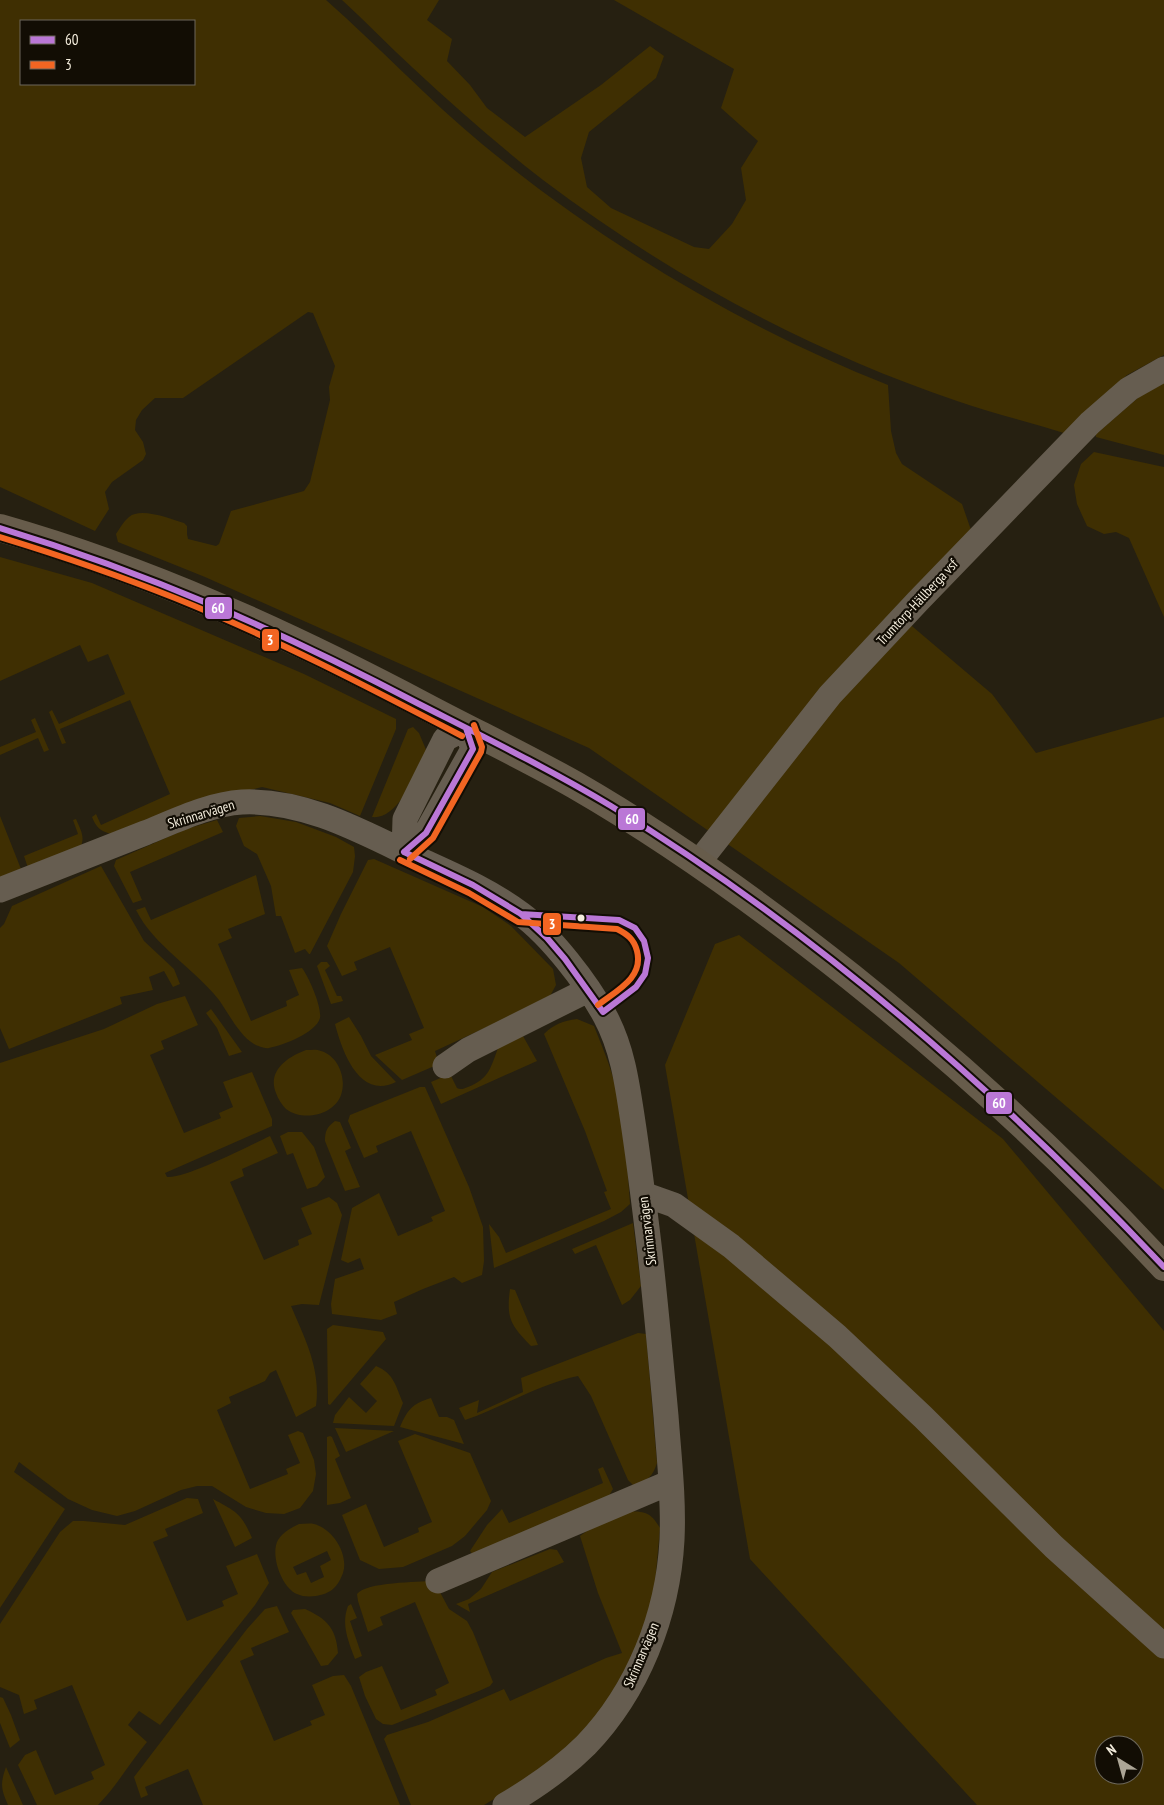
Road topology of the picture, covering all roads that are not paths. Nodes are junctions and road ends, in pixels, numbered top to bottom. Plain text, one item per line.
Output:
1 (1164, 369) edge
2 (0, 528) edge
3 (466, 728) junction
4 (404, 852) junction
5 (698, 862) junction
6 (0, 890) edge
7 (588, 990) junction
8 (445, 1066) dead end
9 (643, 1194) junction
10 (1164, 1268) edge
11 (672, 1482) junction
12 (438, 1581) dead end
13 (1164, 1646) edge
14 (504, 1805) edge

1 - 5 street, Trumtorp-Hällberga vsf
2 - 3 main road
3 - 4 street
3 - 5 main road
4 - 6 street, Skrinnarvägen
4 - 7 street, Skrinnarvägen
5 - 10 main road
7 - 8 street
7 - 9 street, Skrinnarvägen
9 - 11 street, Skrinnarvägen
9 - 13 street
11 - 12 street
11 - 14 street, Skrinnarvägen

